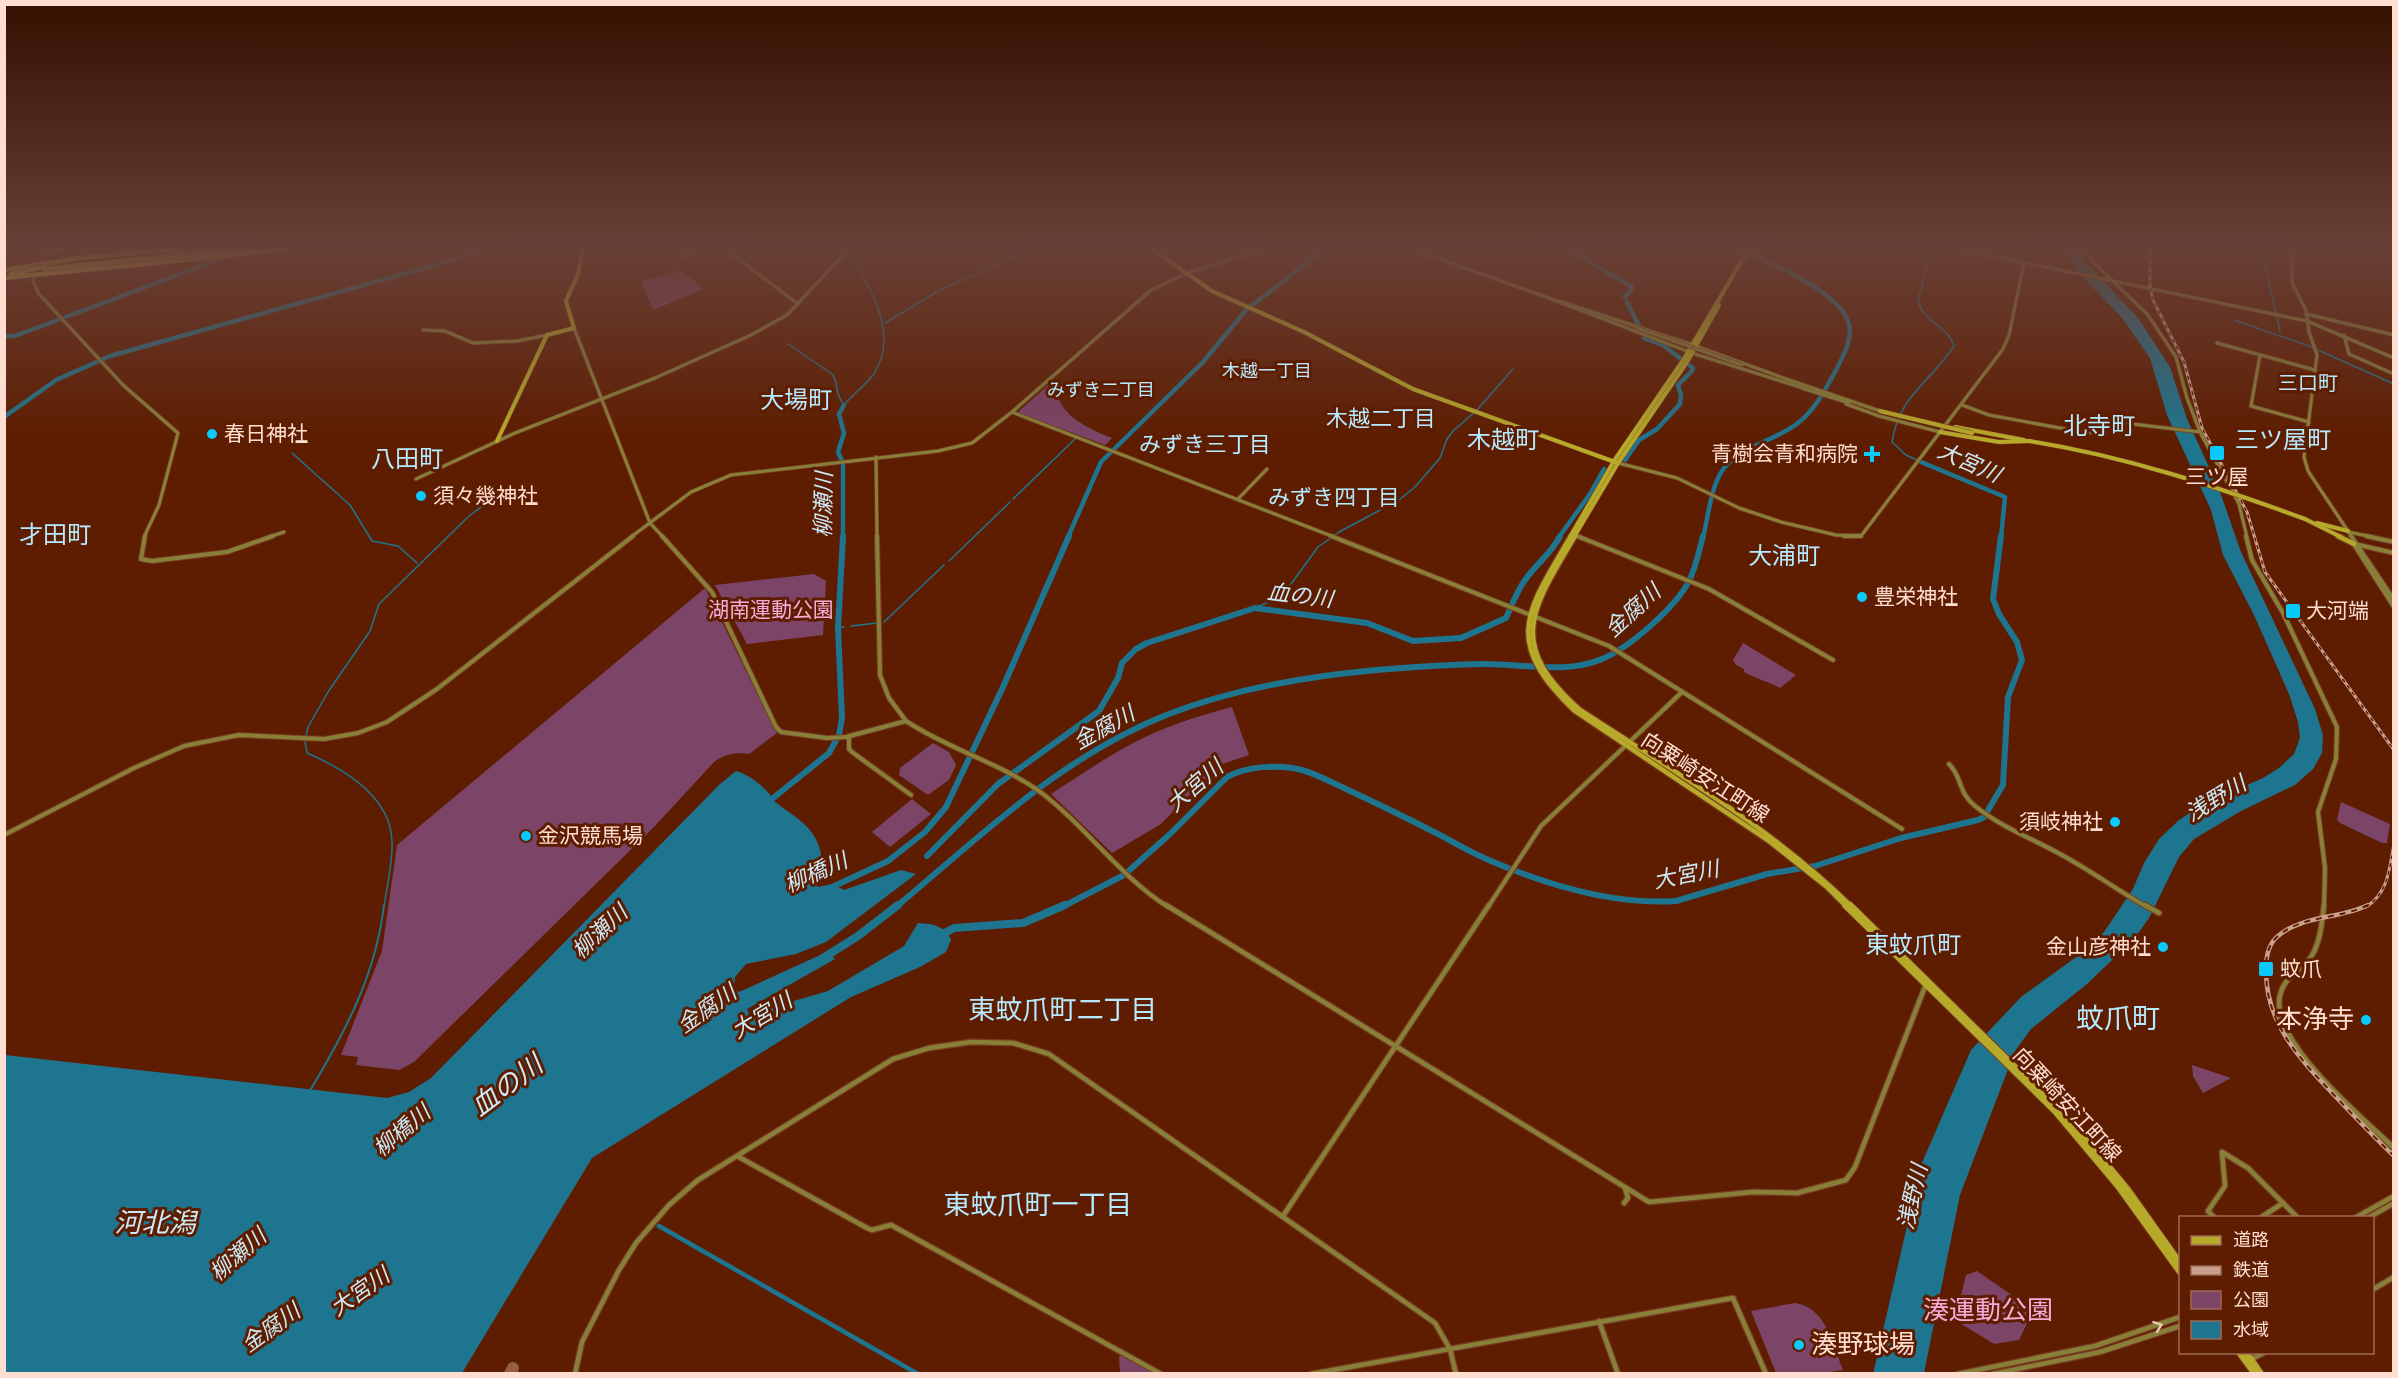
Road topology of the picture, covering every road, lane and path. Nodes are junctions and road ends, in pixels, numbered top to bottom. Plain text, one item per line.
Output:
1 (55, 312) edge
2 (569, 312) edge
3 (789, 312) edge
4 (1124, 312) edge
5 (1260, 312) edge
6 (1582, 312) edge
7 (1593, 312) edge
8 (1597, 312) edge
9 (1714, 312) edge
10 (2014, 312) edge
11 (2145, 312) edge
12 (2265, 312) edge
13 (2306, 314) joint
14 (2307, 321) junction
15 (574, 328) junction
16 (423, 330) dead end
17 (547, 335) junction
18 (2344, 335) junction
19 (2394, 335) edge
20 (2217, 343) dead end
21 (1695, 345) junction
22 (1690, 353) junction
23 (2260, 355) junction
24 (2394, 358) edge
25 (1754, 368) junction
26 (2315, 370) junction
27 (2394, 374) edge
28 (1789, 380) junction
29 (1803, 388) junction
30 (602, 399) junction
31 (1832, 399) junction
32 (1847, 400) junction
33 (1961, 405) junction
34 (1868, 408) junction
35 (1880, 411) joint
36 (1012, 412) junction
37 (2309, 422) junction
38 (1946, 425) junction
39 (1940, 432) junction
40 (2200, 432) junction
41 (497, 441) junction
42 (2029, 441) junction
43 (876, 458) junction
44 (1616, 462) junction
45 (1267, 468) dead end
46 (416, 479) dead end
47 (1238, 499) junction
48 (1386, 500) dead end
49 (1395, 508) dead end
50 (2305, 519) junction
51 (650, 523) junction
52 (2348, 531) junction
53 (284, 532) dead end
54 (1574, 535) junction
55 (2394, 542) edge
56 (2356, 544) junction
57 (2394, 553) edge
58 (1685, 579) joint
59 (2394, 600) edge
60 (2394, 607) edge
61 (1531, 615) junction
62 (1833, 660) dead end
63 (1682, 692) junction
64 (906, 721) junction
65 (848, 737) junction
66 (1627, 744) junction
67 (1949, 764) dead end
68 (911, 795) dead end
69 (1902, 829) dead end
70 (4, 835) edge
71 (1813, 873) junction
72 (2159, 913) dead end
73 (1926, 983) junction
74 (1933, 988) junction
75 (1395, 1046) junction
76 (2043, 1096) junction
77 (2394, 1148) edge
78 (737, 1156) junction
79 (1625, 1187) junction
80 (2394, 1196) edge
81 (1624, 1203) dead end
82 (2283, 1203) junction
83 (2394, 1203) edge
84 (1282, 1216) junction
85 (2213, 1216) edge
86 (2263, 1216) edge
87 (2296, 1216) edge
88 (2359, 1216) edge
89 (2371, 1216) edge
90 (2179, 1260) edge
91 (2179, 1269) edge
92 (2394, 1277) edge
93 (2374, 1289) edge
94 (2179, 1318) edge
95 (1599, 1321) junction
96 (2179, 1327) edge
97 (1450, 1349) junction
98 (2240, 1354) edge
99 (2246, 1354) edge
100 (2263, 1354) edge
101 (2248, 1360) junction
102 (575, 1374) edge
103 (1161, 1374) edge
104 (1311, 1374) edge
105 (1456, 1374) edge
106 (1618, 1374) edge
107 (1766, 1374) edge
108 (1958, 1374) edge
109 (1993, 1374) edge
110 (2255, 1374) edge
111 (2261, 1374) edge

1 - 53 street
2 - 15 main road
3 - 30 street
4 - 36 street
5 - 44 main road
6 - 22 street
7 - 25 street, bridge
8 - 21 street
9 - 21 main road, 向粟崎安江町線
10 - 33 street
11 - 40 street
12 - 14 street
13 - 14 street
13 - 19 street
14 - 18 street
14 - 26 street
15 - 17 main road
15 - 30 street
16 - 17 street
17 - 41 main road
18 - 24 street
18 - 27 street
20 - 23 street
21 - 22 main road, 向粟崎安江町線
21 - 28 street
22 - 29 street
22 - 44 main road, 向粟崎安江町線
23 - 26 street
23 - 37 street
25 - 28 street
25 - 29 street
26 - 37 street
28 - 32 street
29 - 31 street
30 - 41 street
30 - 51 street
31 - 34 street
31 - 39 street
32 - 34 street
32 - 38 street, bridge
33 - 38 street
33 - 40 street
34 - 35 street
35 - 42 main road, bridge
36 - 43 street
36 - 47 street
37 - 52 street
38 - 39 street
38 - 42 main road
39 - 42 main road
39 - 44 street
40 - 77 street
41 - 46 street
42 - 50 main road, bridge
43 - 51 street
43 - 64 street
44 - 54 main road, 向粟崎安江町線
45 - 47 street
47 - 61 street
48 - 49 street
50 - 52 main road
50 - 56 main road
51 - 65 street
51 - 70 street
52 - 55 street
52 - 56 street
54 - 58 street
54 - 61 main road, 向粟崎安江町線
56 - 57 street
56 - 59 street
56 - 60 street
58 - 62 street
61 - 63 street
61 - 66 main road, 向粟崎安江町線
63 - 66 street
63 - 69 street
64 - 65 street
64 - 75 street
65 - 68 street
66 - 71 main road, 向粟崎安江町線
66 - 75 street
67 - 72 street
71 - 73 main road, 向粟崎安江町線
71 - 74 main road, 向粟崎安江町線
73 - 74 main road, 向粟崎安江町線
73 - 79 street
74 - 76 main road, 向粟崎安江町線
75 - 79 street
75 - 84 street
76 - 90 main road, 向粟崎安江町線
76 - 91 main road, 向粟崎安江町線
78 - 84 street
78 - 102 street
78 - 103 street
79 - 81 street
80 - 88 street
82 - 85 street
82 - 86 street
82 - 87 street
83 - 89 street
84 - 97 street
92 - 93 street
108 -> 94 street
95 - 97 street
95 - 106 street
95 - 107 street
96 - 109 street
97 - 104 street
97 - 105 street
98 - 101 main road
99 - 101 main road
100 - 101 street
101 - 110 main road
101 - 111 main road

